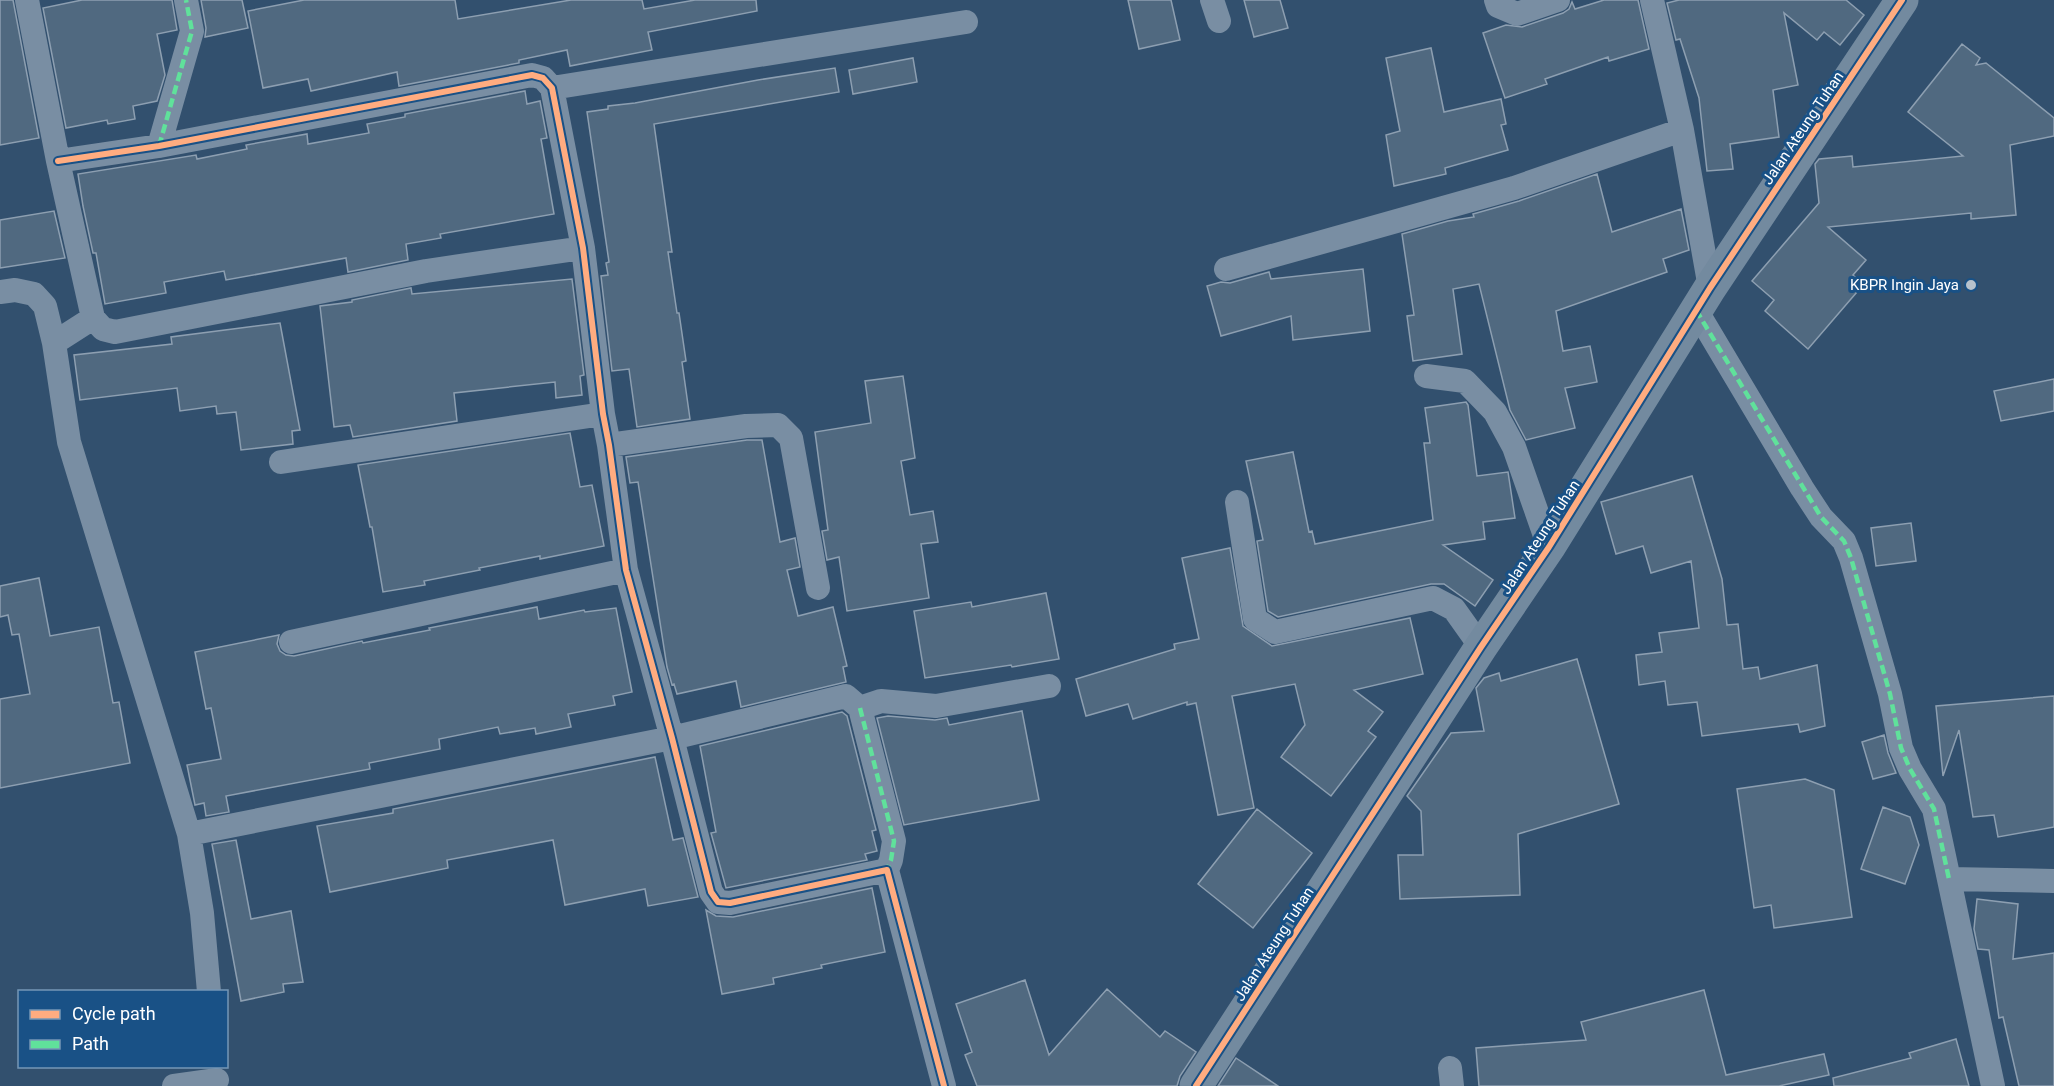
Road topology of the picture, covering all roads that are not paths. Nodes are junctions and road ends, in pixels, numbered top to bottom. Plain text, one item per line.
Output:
1 (27, 0) edge
2 (186, 0) edge
3 (1496, 0) edge
4 (1558, 0) edge
5 (1652, 0) edge
6 (1902, 0) edge
7 (966, 22) dead end
8 (552, 88) junction
9 (1682, 130) junction
10 (159, 146) junction
11 (58, 161) junction
12 (583, 248) junction
13 (1226, 270) dead end
14 (0, 292) edge
15 (1703, 299) junction
16 (93, 318) junction
17 (54, 343) junction
18 (1426, 376) dead end
19 (603, 414) junction
20 (609, 445) junction
21 (281, 462) dead end
22 (1236, 502) dead end
23 (1549, 547) junction
24 (626, 570) junction
25 (819, 588) dead end
26 (291, 642) dead end
27 (1481, 647) junction
28 (1049, 686) dead end
29 (860, 708) junction
30 (672, 738) junction
31 (189, 834) junction
32 (887, 870) junction
33 (1949, 879) junction
34 (2054, 881) edge
35 (209, 990) edge
36 (217, 1077) edge
37 (174, 1086) edge
38 (944, 1086) edge
39 (1196, 1086) edge
40 (1993, 1086) edge

1 - 11 street
2 - 10 street
3 - 4 street
5 - 9 street
6 - 15 street, Jalan Ateung Tuhan
7 - 8 street
8 - 10 street
8 - 12 street
9 - 13 street
9 - 15 street
10 - 11 street
11 - 16 street
12 - 16 street
12 - 19 street
14 - 17 street
15 - 23 street, Jalan Ateung Tuhan
15 - 33 street
16 - 17 street
17 - 31 street
18 - 23 street
19 - 20 street
19 - 21 street
20 - 24 street
20 - 25 street
22 - 27 street
23 - 27 street, Jalan Ateung Tuhan
24 - 26 street
24 - 30 street
27 - 39 street, Jalan Ateung Tuhan
28 - 29 street
29 - 30 street
29 - 32 street
30 - 31 street
30 - 32 street
31 - 35 street
32 - 38 street
33 - 34 street
33 - 40 street
36 - 37 street

